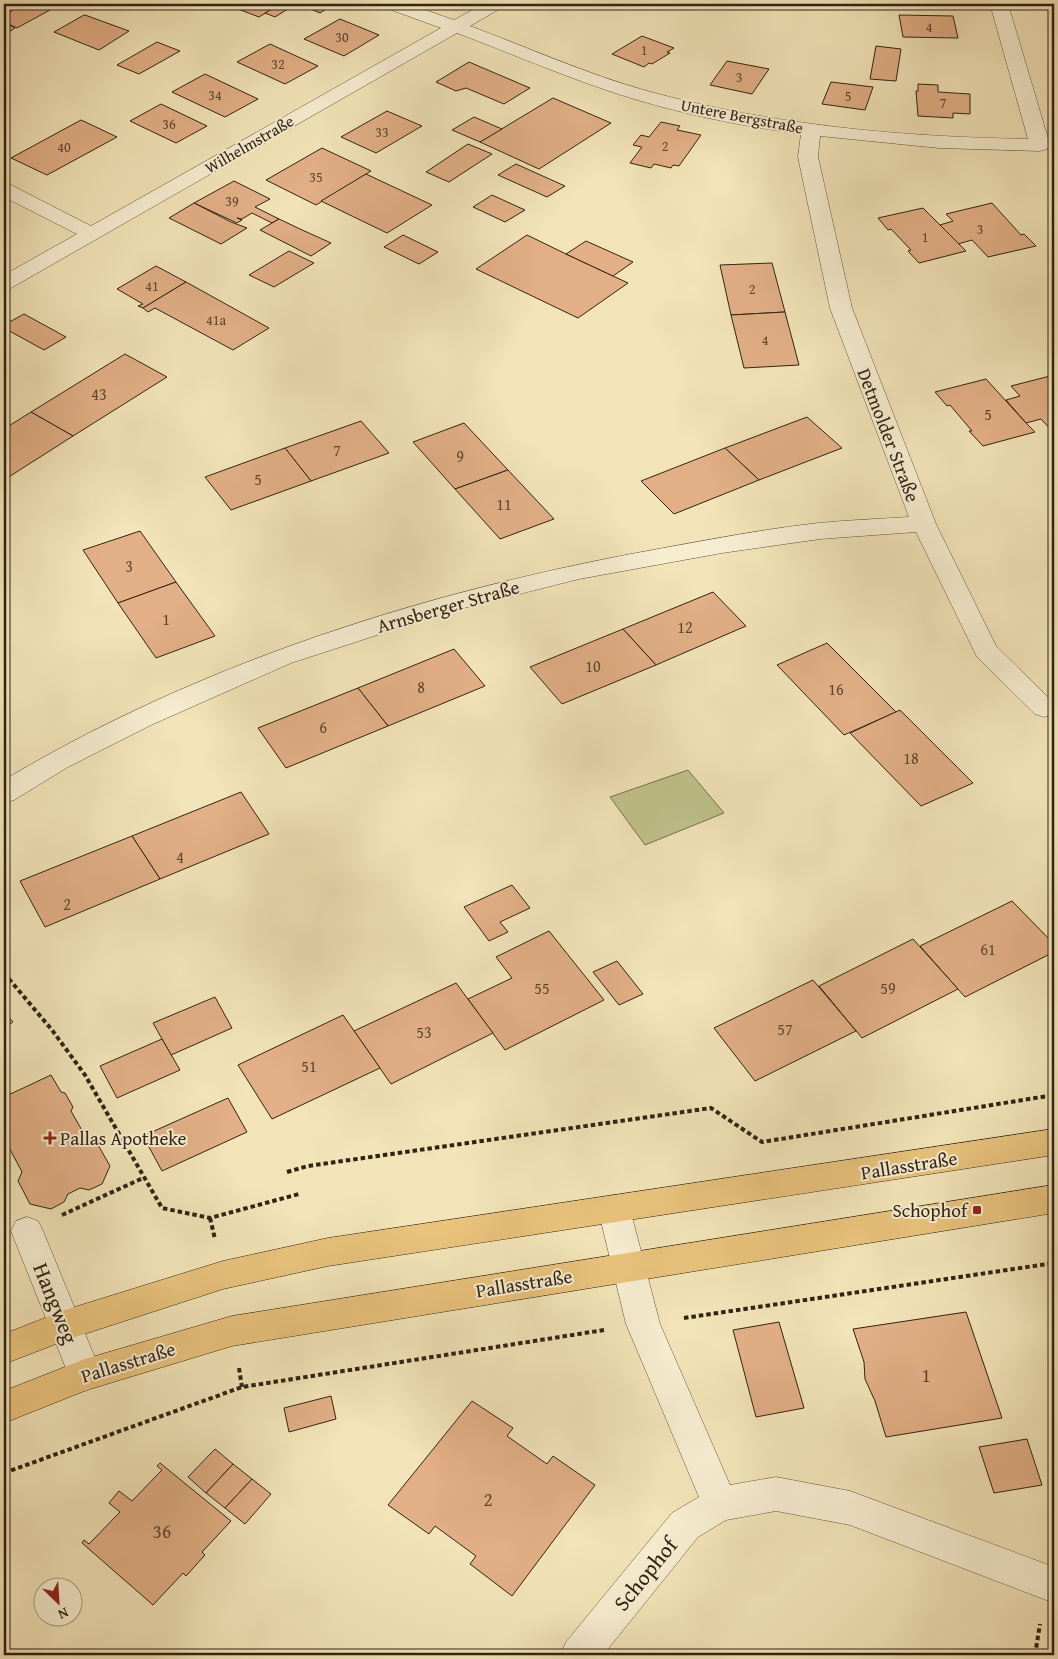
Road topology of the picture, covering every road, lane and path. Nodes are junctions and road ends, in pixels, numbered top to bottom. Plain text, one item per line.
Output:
1 (392, 4) edge
2 (495, 4) edge
3 (999, 4) edge
4 (456, 26) junction
5 (810, 130) junction
6 (4, 189) edge
7 (92, 234) junction
8 (4, 284) edge
9 (924, 524) junction
10 (1044, 708) dead end
11 (4, 793) edge
12 (4, 973) edge
13 (1054, 1095) edge
14 (1054, 1142) edge
15 (288, 1172) dead end
16 (143, 1178) junction
17 (299, 1194) dead end
18 (1054, 1199) edge
19 (614, 1209) junction
20 (27, 1231) joint
21 (1054, 1263) edge
22 (627, 1266) junction
23 (643, 1324) junction
24 (65, 1325) junction
25 (4, 1349) edge
26 (85, 1375) junction
27 (4, 1407) edge
28 (4, 1473) edge
29 (720, 1504) junction
30 (1054, 1585) edge
31 (580, 1655) edge

1 - 4 street, Untere Bergstraße
2 - 4 street, Wilhelmstraße
3 - 5 street, Untere Bergstraße
4 - 5 street, Untere Bergstraße
4 - 7 street, Wilhelmstraße
5 - 9 street, Detmolder Straße
6 - 7 street
7 - 8 street, Wilhelmstraße
9 - 10 street, Detmolder Straße
9 - 11 street, Arnsberger Straße
12 - 16 path
13 - 15 path
14 - 19 main road, Pallasstraße
16 - 17 path
16 - 20 path
18 - 22 main road, Pallasstraße
19 - 22 street
19 - 24 main road, Pallasstraße
20 - 24 street, Hangweg
21 - 23 path
22 - 23 street
22 - 26 main road, Pallasstraße
23 - 28 path
23 - 29 street
24 - 25 main road, Pallasstraße
24 - 26 street, Hangweg
26 - 27 main road, Pallasstraße
29 - 30 street, Schophof
29 - 31 street, Schophof

